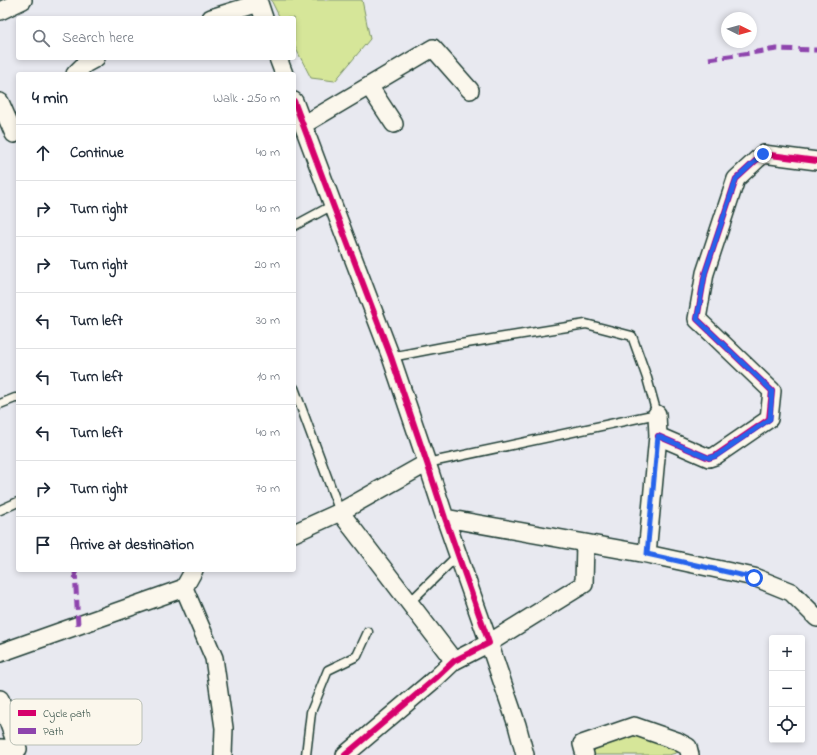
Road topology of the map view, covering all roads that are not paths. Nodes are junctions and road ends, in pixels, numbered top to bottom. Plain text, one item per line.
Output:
1 (23, 0) edge
2 (0, 11) edge
3 (219, 16) edge
4 (263, 16) edge
5 (92, 60) edge
6 (279, 60) edge
7 (77, 72) edge
8 (283, 72) edge
9 (369, 86) junction
10 (470, 90) dead end
11 (0, 102) edge
12 (296, 106) edge
13 (394, 124) dead end
14 (303, 125) junction
15 (11, 134) edge
16 (817, 161) edge
17 (333, 205) junction
18 (296, 225) edge
19 (391, 358) junction
20 (296, 393) edge
21 (16, 398) edge
22 (0, 404) edge
23 (657, 414) junction
24 (658, 436) junction
25 (427, 463) junction
26 (16, 503) edge
27 (0, 510) edge
28 (340, 512) junction
29 (445, 518) junction
30 (296, 531) edge
31 (585, 543) junction
32 (647, 554) junction
33 (458, 555) junction
34 (193, 572) edge
35 (184, 588) junction
36 (409, 603) junction
37 (817, 618) edge
38 (368, 632) dead end
39 (488, 644) junction
40 (0, 653) edge
41 (454, 661) junction
42 (0, 699) edge
43 (10, 727) edge
44 (17, 745) edge
45 (0, 748) edge
46 (223, 755) edge
47 (306, 755) edge
48 (345, 755) edge
49 (525, 755) edge
50 (585, 755) edge
51 (690, 755) edge

1 - 2 street
3 - 4 street
5 - 7 street
6 - 8 street
9 - 10 street
9 - 13 street
9 - 14 street
11 - 15 street
12 - 14 street
14 - 17 street
16 - 24 street
17 - 18 lane
17 - 19 street
19 - 23 lane
19 - 25 street
20 - 28 lane
21 - 22 lane
23 - 24 street
23 - 25 lane
24 - 32 street
25 - 28 street
25 - 29 street
26 - 27 lane
28 - 30 street
28 - 36 street
29 - 31 street
29 - 33 street
31 - 32 street
31 - 39 street
32 - 37 street
33 - 36 lane
33 - 39 street
34 - 35 street
35 - 40 street
35 - 46 street
36 - 41 street
38 - 47 lane
39 - 41 street
39 - 49 street
41 - 48 street
42 - 43 street
44 - 45 street
50 - 51 street

